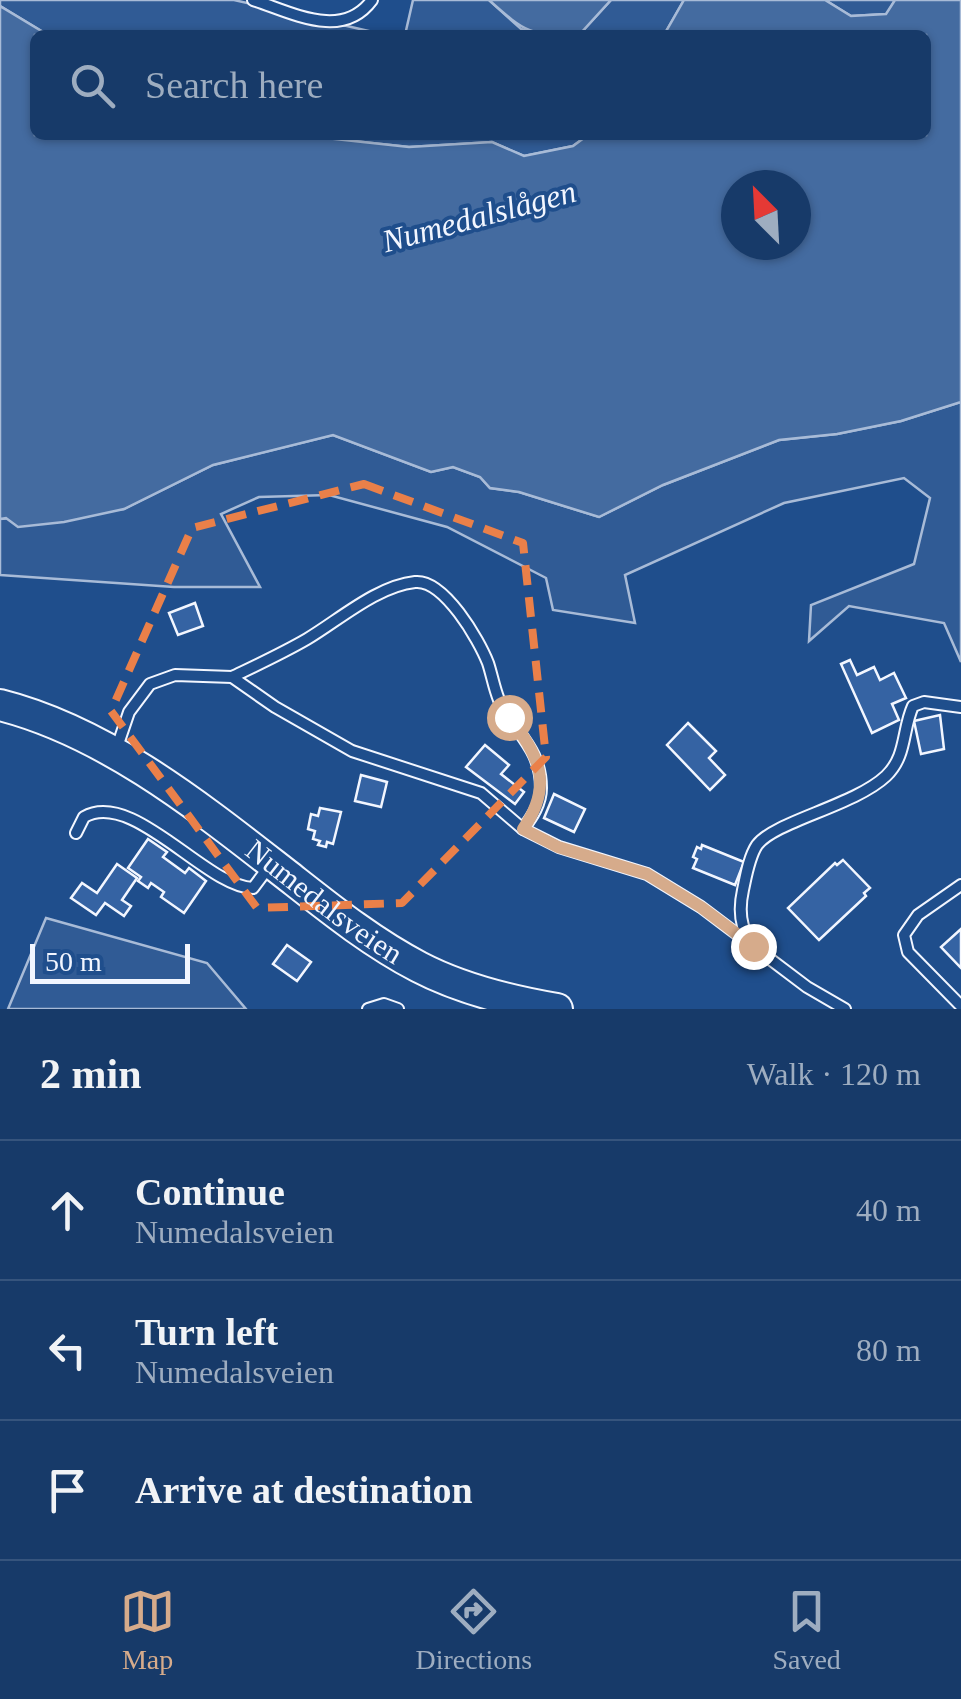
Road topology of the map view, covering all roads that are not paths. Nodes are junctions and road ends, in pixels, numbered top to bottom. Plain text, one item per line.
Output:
1 (252, 0) edge
2 (372, 0) edge
3 (232, 676) junction
4 (0, 705) edge
5 (961, 708) edge
6 (115, 754) junction
7 (523, 829) junction
8 (76, 833) dead end
9 (271, 863) junction
10 (961, 885) edge
11 (753, 946) junction
12 (961, 1006) edge
13 (368, 1009) edge
14 (398, 1009) edge
15 (557, 1009) edge
16 (845, 1009) edge

1 - 2 lane
3 - 6 lane
3 - 7 lane
3 - 7 lane
4 - 6 main road, Numedalsveien
5 - 11 lane
6 - 9 main road, Numedalsveien
7 - 11 lane
8 - 9 lane
9 - 15 main road, Numedalsveien
10 - 12 lane
11 - 16 lane
13 - 14 lane

